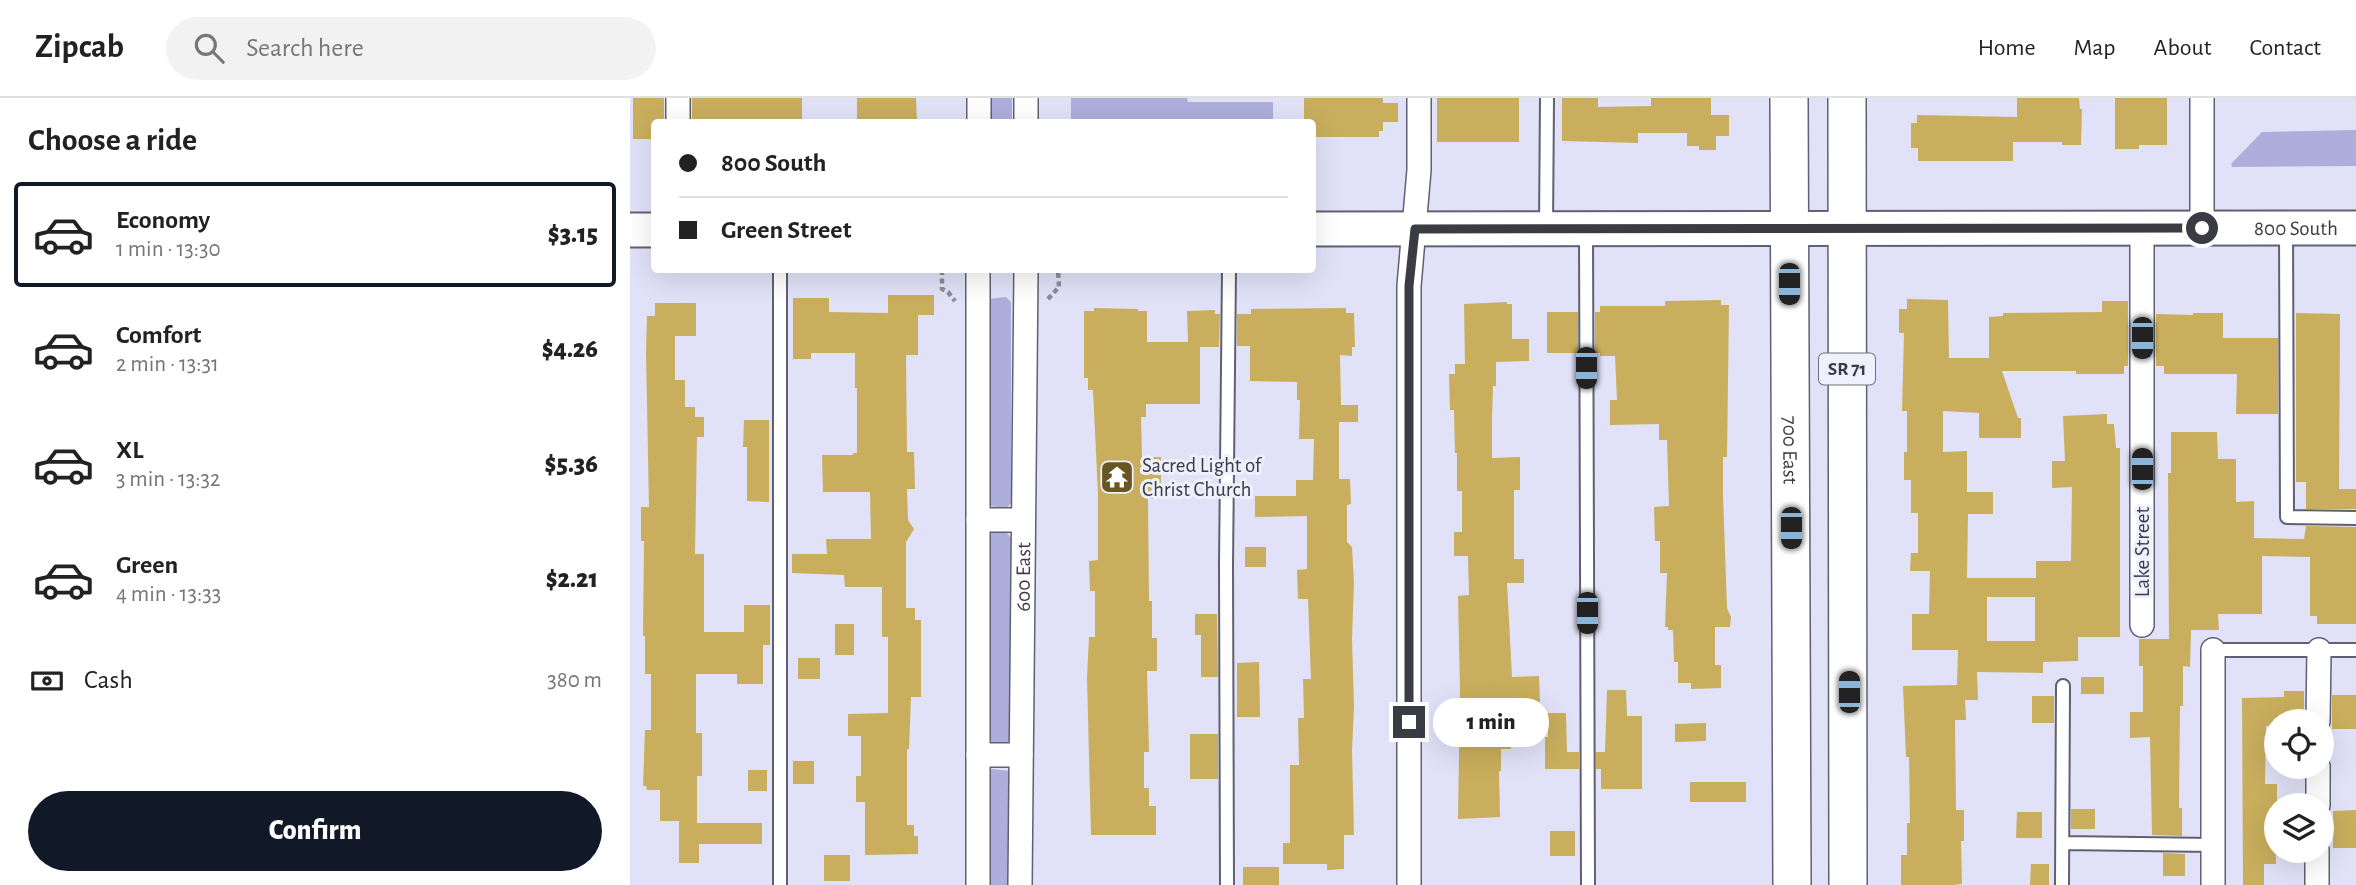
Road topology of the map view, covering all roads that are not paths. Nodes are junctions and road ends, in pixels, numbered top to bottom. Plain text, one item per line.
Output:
1 (678, 98) edge
2 (979, 98) edge
3 (1026, 98) edge
4 (1419, 98) edge
5 (1547, 98) edge
6 (1789, 98) edge
7 (1847, 98) edge
8 (2202, 98) edge
9 (678, 119) edge
10 (979, 119) edge
11 (1026, 119) edge
12 (1789, 228) junction
13 (1847, 228) junction
14 (2142, 228) junction
15 (2202, 228) junction
16 (2286, 228) junction
17 (2356, 228) edge
18 (1316, 229) edge
19 (1415, 229) junction
20 (1546, 229) junction
21 (1586, 229) junction
22 (630, 230) edge
23 (651, 230) edge
24 (780, 273) edge
25 (978, 273) edge
26 (1026, 273) edge
27 (1230, 273) edge
28 (2356, 518) edge
29 (978, 520) junction
30 (1023, 520) junction
31 (2142, 625) dead end
32 (2213, 650) joint
33 (2319, 650) junction
34 (2356, 650) edge
35 (2063, 686) dead end
36 (2318, 709) edge
37 (978, 755) junction
38 (1021, 755) junction
39 (2063, 843) junction
40 (2213, 845) junction
41 (2317, 863) edge
42 (780, 885) edge
43 (978, 885) edge
44 (1020, 885) edge
45 (1227, 885) edge
46 (1409, 885) edge
47 (1588, 885) edge
48 (1792, 885) edge
49 (1849, 885) edge
50 (2063, 885) edge
51 (2213, 885) edge
52 (2317, 885) edge

1 - 9 street
2 - 10 street
3 - 11 street
4 - 19 street
5 - 20 lane
6 - 12 main road, 700 East / SR 71
7 - 13 main road, SR 71
8 - 15 street
12 - 13 main road, 800 South
12 - 21 main road, 800 South
12 - 48 main road, 700 East / SR 71
13 - 14 main road, 800 South
13 - 49 main road, SR 71
14 - 15 main road, 800 South
14 - 31 street, Lake Street
15 - 16 main road, 800 South
16 - 17 main road, 800 South
16 - 28 lane
18 - 19 main road, 800 South
19 - 20 main road, 800 South
19 - 46 street
20 - 21 main road, 800 South
21 - 47 lane
22 - 23 main road
24 - 42 lane
25 - 29 street
26 - 30 street, 600 East
27 - 45 lane
29 - 30 street
29 - 37 street
30 - 38 street, 600 East
32 - 33 lane
32 - 40 street
33 - 34 lane
33 - 36 street
35 - 39 lane
37 - 38 street
37 - 43 street
38 - 44 street, 600 East
39 - 40 lane
39 - 50 lane
40 - 51 street
41 - 52 street

